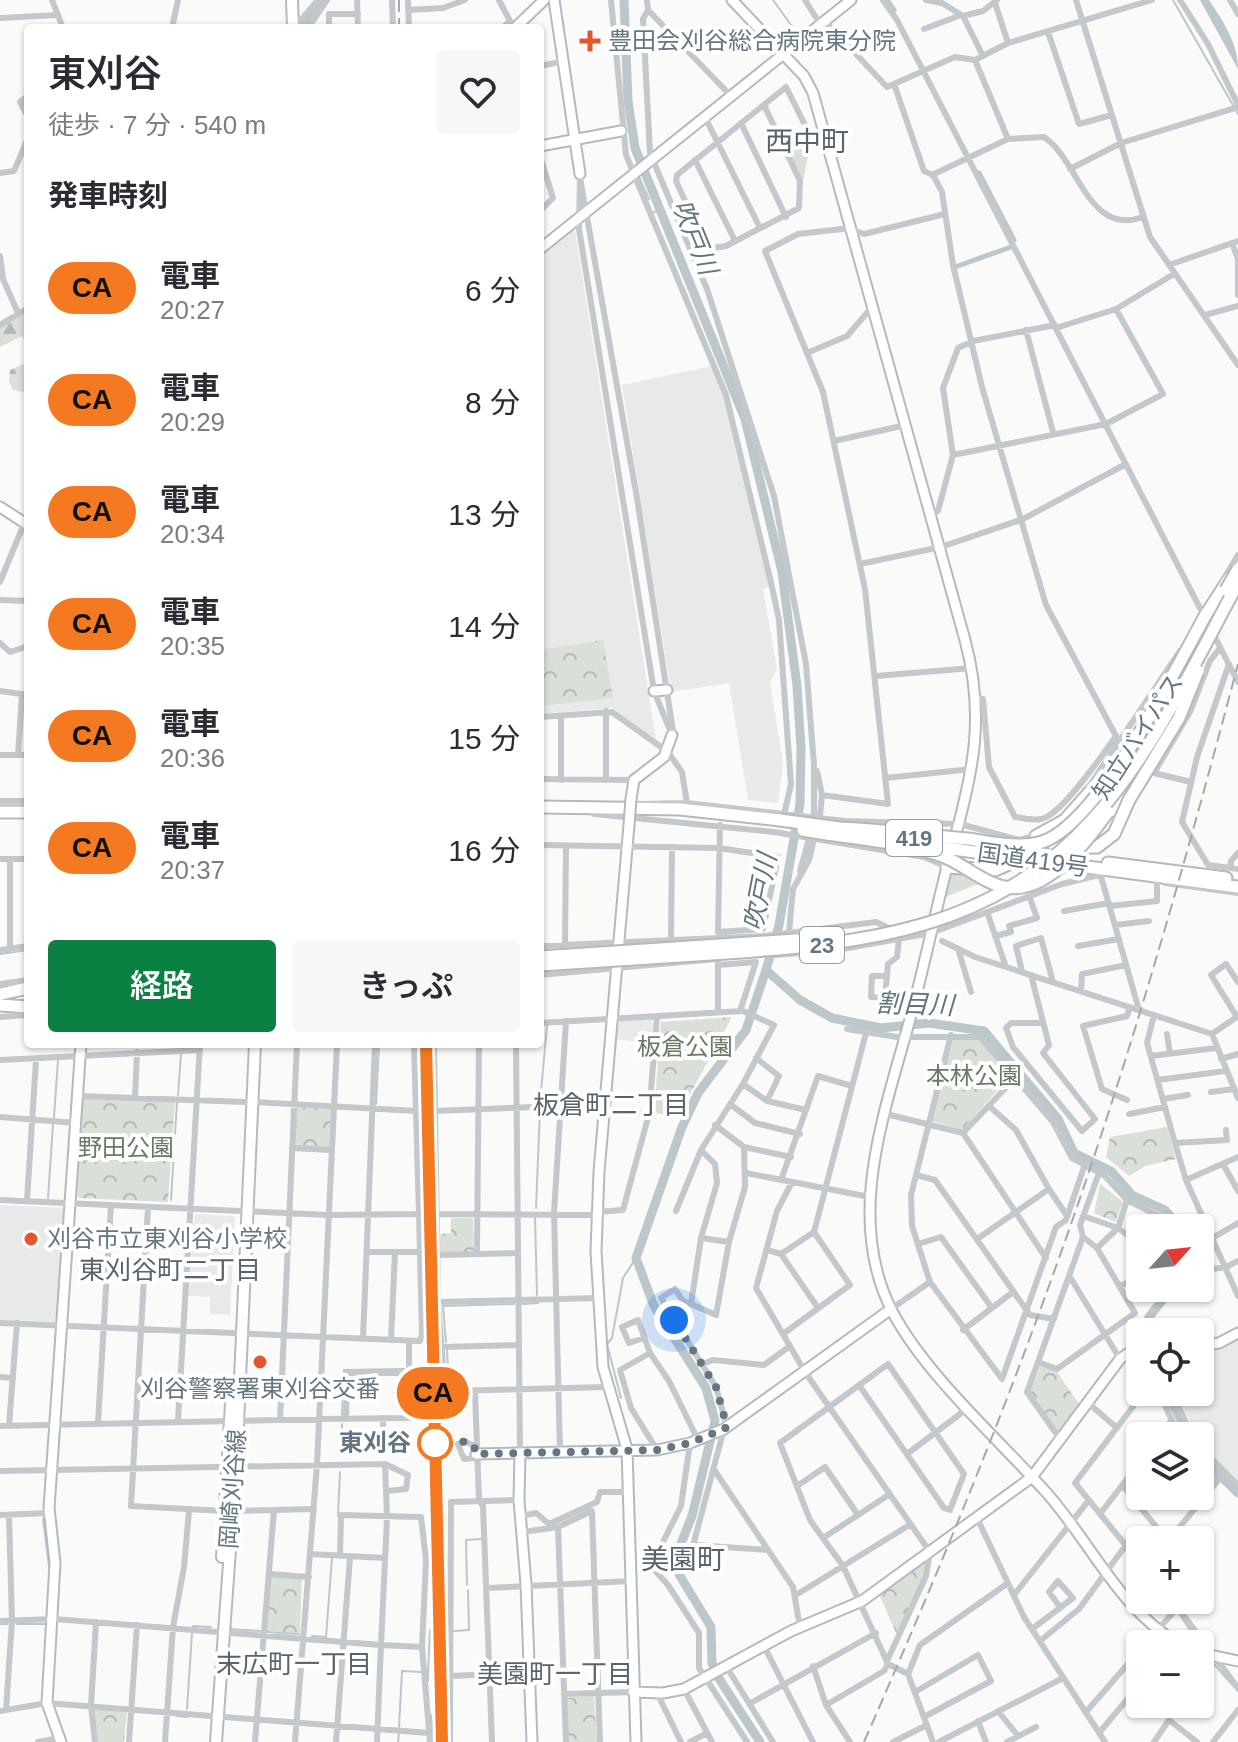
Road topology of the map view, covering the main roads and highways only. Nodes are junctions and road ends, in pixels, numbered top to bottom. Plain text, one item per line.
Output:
1 (292, 0) edge
2 (293, 24) edge
3 (1238, 567) edge
4 (1238, 586) edge
5 (1198, 671) junction
6 (1173, 674) junction
7 (0, 803) edge
8 (24, 803) edge
9 (544, 807) edge
10 (544, 813) edge
11 (0, 815) edge
12 (24, 815) edge
13 (781, 824) junction
14 (840, 828) junction
15 (1036, 836) road end
16 (808, 838) junction
17 (1045, 858) junction
18 (947, 867) road end
19 (1236, 880) edge
20 (544, 957) edge
21 (544, 965) edge
22 (24, 991) edge
23 (0, 995) edge
24 (24, 1004) edge
25 (0, 1005) edge
26 (248, 1048) edge
27 (255, 1048) edge
28 (248, 1102) junction
29 (214, 1716) junction
30 (209, 1742) edge
31 (216, 1742) edge

1 - 2 main road
3 - 6 highway, bridge
3 - 20 highway, 知立バイパス / 23, bridge
4 - 5 highway, bridge
4 - 21 highway, 知立バイパス / 23, bridge
5 - 16 highway, bridge
5 - 18 highway, bridge
6 - 14 highway, bridge
6 - 15 highway, bridge
7 - 8 highway
9 - 13 highway, 国道419号 / 419
10 - 13 highway, 国道419号 / 419
11 - 12 highway
13 - 14 highway, 国道419号 / 419, bridge
13 - 16 highway, 国道419号 / 419
14 - 17 highway, 国道419号 / 419, bridge
16 - 17 highway, 国道419号 / 419, bridge
17 - 19 highway, 国道419号 / 419
17 - 19 highway, 国道419号 / 419
22 - 23 highway
24 - 25 highway
26 - 28 main road, 岡崎刈谷線
27 - 28 main road, 岡崎刈谷線
28 - 29 main road, 岡崎刈谷線
29 - 30 main road, 岡崎刈谷線
29 - 31 main road, 岡崎刈谷線

